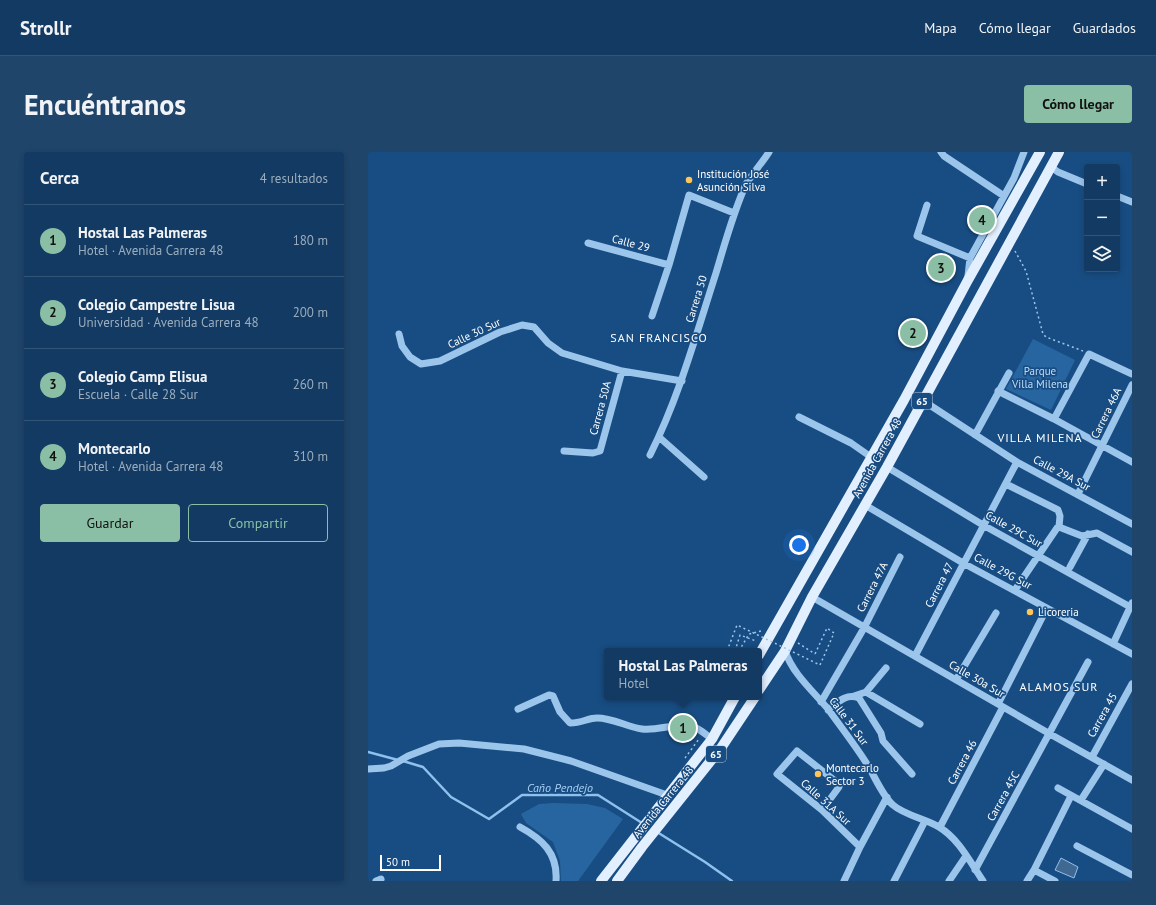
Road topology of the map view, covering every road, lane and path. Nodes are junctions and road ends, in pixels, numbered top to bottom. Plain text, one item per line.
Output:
1 (769, 152) edge
2 (941, 152) edge
3 (1024, 152) edge
4 (1040, 152) edge
5 (1059, 152) edge
6 (1050, 166) junction
7 (1084, 183) edge
8 (1004, 196) junction
9 (1120, 197) edge
10 (1132, 202) edge
11 (927, 205) dead end
12 (734, 213) junction
13 (1012, 236) junction
14 (588, 243) dead end
15 (970, 258) junction
16 (669, 265) junction
17 (968, 280) junction
18 (652, 316) dead end
19 (399, 334) dead end
20 (1089, 354) junction
21 (622, 371) junction
22 (1008, 373) dead end
23 (1132, 374) edge
24 (682, 381) junction
25 (1132, 385) edge
26 (998, 391) junction
27 (922, 400) junction
28 (799, 417) dead end
29 (1054, 419) junction
30 (975, 435) junction
31 (659, 437) junction
32 (1102, 446) junction
33 (564, 451) dead end
34 (650, 455) dead end
35 (872, 457) junction
36 (1017, 462) junction
37 (1132, 462) edge
38 (886, 467) junction
39 (704, 477) dead end
40 (1010, 486) dead end
41 (1078, 494) junction
42 (865, 505) junction
43 (1132, 524) edge
44 (983, 525) junction
45 (1059, 528) junction
46 (1088, 534) junction
47 (1132, 552) edge
48 (1038, 555) junction
49 (900, 557) dead end
50 (963, 563) junction
51 (1070, 567) dead end
52 (1015, 590) junction
53 (812, 597) junction
54 (1131, 606) edge
55 (1047, 608) junction
56 (996, 612) dead end
57 (864, 628) junction
58 (798, 642) dead end
59 (1113, 644) junction
60 (764, 646) junction
61 (728, 648) edge
62 (736, 648) edge
63 (762, 650) edge
64 (785, 651) junction
65 (1132, 654) edge
66 (915, 656) junction
67 (1088, 662) dead end
68 (886, 668) dead end
69 (956, 680) junction
70 (1132, 684) edge
71 (762, 686) edge
72 (866, 692) junction
73 (854, 696) junction
74 (733, 700) edge
75 (752, 700) edge
76 (821, 702) junction
77 (1000, 705) junction
78 (518, 708) dead end
79 (828, 710) junction
80 (920, 724) dead end
81 (703, 733) junction
82 (1050, 734) junction
83 (712, 739) junction
84 (1092, 757) junction
85 (685, 758) dead end
86 (1104, 764) junction
87 (368, 768) edge
88 (912, 774) dead end
89 (1132, 780) edge
90 (1058, 788) dead end
91 (1071, 796) junction
92 (886, 797) junction
93 (665, 798) junction
94 (1081, 800) junction
95 (822, 810) junction
96 (925, 820) junction
97 (520, 827) dead end
98 (940, 827) junction
99 (1132, 829) edge
100 (1077, 846) dead end
101 (860, 847) junction
102 (966, 856) junction
103 (975, 870) junction
104 (1034, 870) junction
105 (1132, 875) edge
106 (556, 881) edge
107 (601, 881) edge
108 (617, 881) edge
109 (844, 881) edge
110 (894, 881) edge
111 (949, 881) edge
112 (983, 881) edge
113 (1027, 881) edge
114 (1056, 881) edge

1 - 12 street, Carrera 50
2 - 8 street
3 - 8 street
4 - 17 main road, Avenida Carrera 48 / 65
5 - 6 main road, Avenida Carrera 48 / 65
6 - 7 street
6 - 13 main road, Avenida Carrera 48 / 65
8 - 15 street
9 - 10 street
11 - 15 street
12 - 16 street
12 - 24 street, Carrera 50
13 - 20 path
13 - 27 main road, Avenida Carrera 48 / 65
14 - 16 street, Calle 29
15 - 17 street
16 - 18 street
17 - 35 main road, Avenida Carrera 48 / 65
19 - 21 street, Calle 30 Sur
20 - 23 street
20 - 29 street
21 - 24 street, Calle 30 Sur
21 - 33 street, Carrera 50A
22 - 26 street
24 - 31 street, Carrera 50
25 - 32 street, Carrera 46A
26 - 29 street
26 - 30 street
27 - 30 street, Calle 29A Sur
27 - 38 main road, Avenida Carrera 48 / 65
28 - 35 street
29 - 32 street
30 - 36 street, Calle 29A Sur
31 - 34 street, Carrera 50
31 - 39 street
32 - 37 street
32 - 41 street, Carrera 46A
35 - 60 main road, Avenida Carrera 48 / 65
36 - 41 street, Calle 29A Sur
36 - 44 street, Carrera 47
38 - 42 main road, Avenida Carrera 48 / 65
38 - 44 street, Calle 29C Sur
40 - 45 street
41 - 43 street, Calle 29A Sur
42 - 50 street, Calle 29G Sur
42 - 53 main road, Avenida Carrera 48 / 65
44 - 48 street, Calle 29C Sur
44 - 50 street, Carrera 47
45 - 46 street
45 - 48 street
46 - 47 street
46 - 51 street
48 - 52 street
48 - 54 street, Calle 29C Sur
49 - 57 street, Carrera 47A
50 - 52 street, Calle 29G Sur
50 - 66 street, Carrera 47
52 - 55 street, Calle 29G Sur
53 - 57 street, Calle 30a Sur
53 - 64 main road, Avenida Carrera 48 / 65
54 - 59 street
55 - 59 street, Calle 29G Sur
55 - 77 street, Carrera 46
56 - 69 street
57 - 66 street, Calle 30a Sur
57 - 76 street, Carrera 47A
58 - 61 path, bridge
59 - 65 street, Calle 29G Sur
60 - 62 path
60 - 63 main road, Avenida Carrera 48 / 65
64 - 71 main road, Avenida Carrera 48 / 65
64 - 76 street, Calle 31 Sur
66 - 69 street, Calle 30a Sur
67 - 82 street, Carrera 45C
68 - 72 street
69 - 77 street, Calle 30a Sur
70 - 84 street, Carrera 45
72 - 73 street
72 - 80 street
73 - 79 street
73 - 88 street
74 - 83 main road, Avenida Carrera 48 / 65
75 - 108 main road, Avenida Carrera 48 / 65
76 - 79 street, Calle 31 Sur
77 - 82 street, Calle 30a Sur
77 - 98 street, Carrera 46
78 - 81 street
79 - 92 street, Calle 31 Sur
81 - 83 street
81 - 85 path
82 - 84 street, Calle 30a Sur
82 - 103 street, Carrera 45C
83 - 93 main road, Avenida Carrera 48 / 65
84 - 86 street, Calle 30a Sur
86 - 89 street, Calle 30a Sur
86 - 94 street
87 - 93 street
90 - 91 street
91 - 94 street
91 - 104 street
92 - 96 street, Calle 31 Sur
92 - 101 street
93 - 107 main road, Avenida Carrera 48 / 65
94 - 99 street
95 - 95 street, Calle 31A Sur
95 - 101 street, Calle 31A Sur
96 - 98 street, Calle 31 Sur
96 - 110 street
97 - 106 street
98 - 102 street, Calle 31 Sur
100 - 105 street
101 - 109 street
102 - 103 street, Calle 31 Sur
102 - 111 street
103 - 112 street, Calle 31 Sur
104 - 113 street
104 - 114 street

